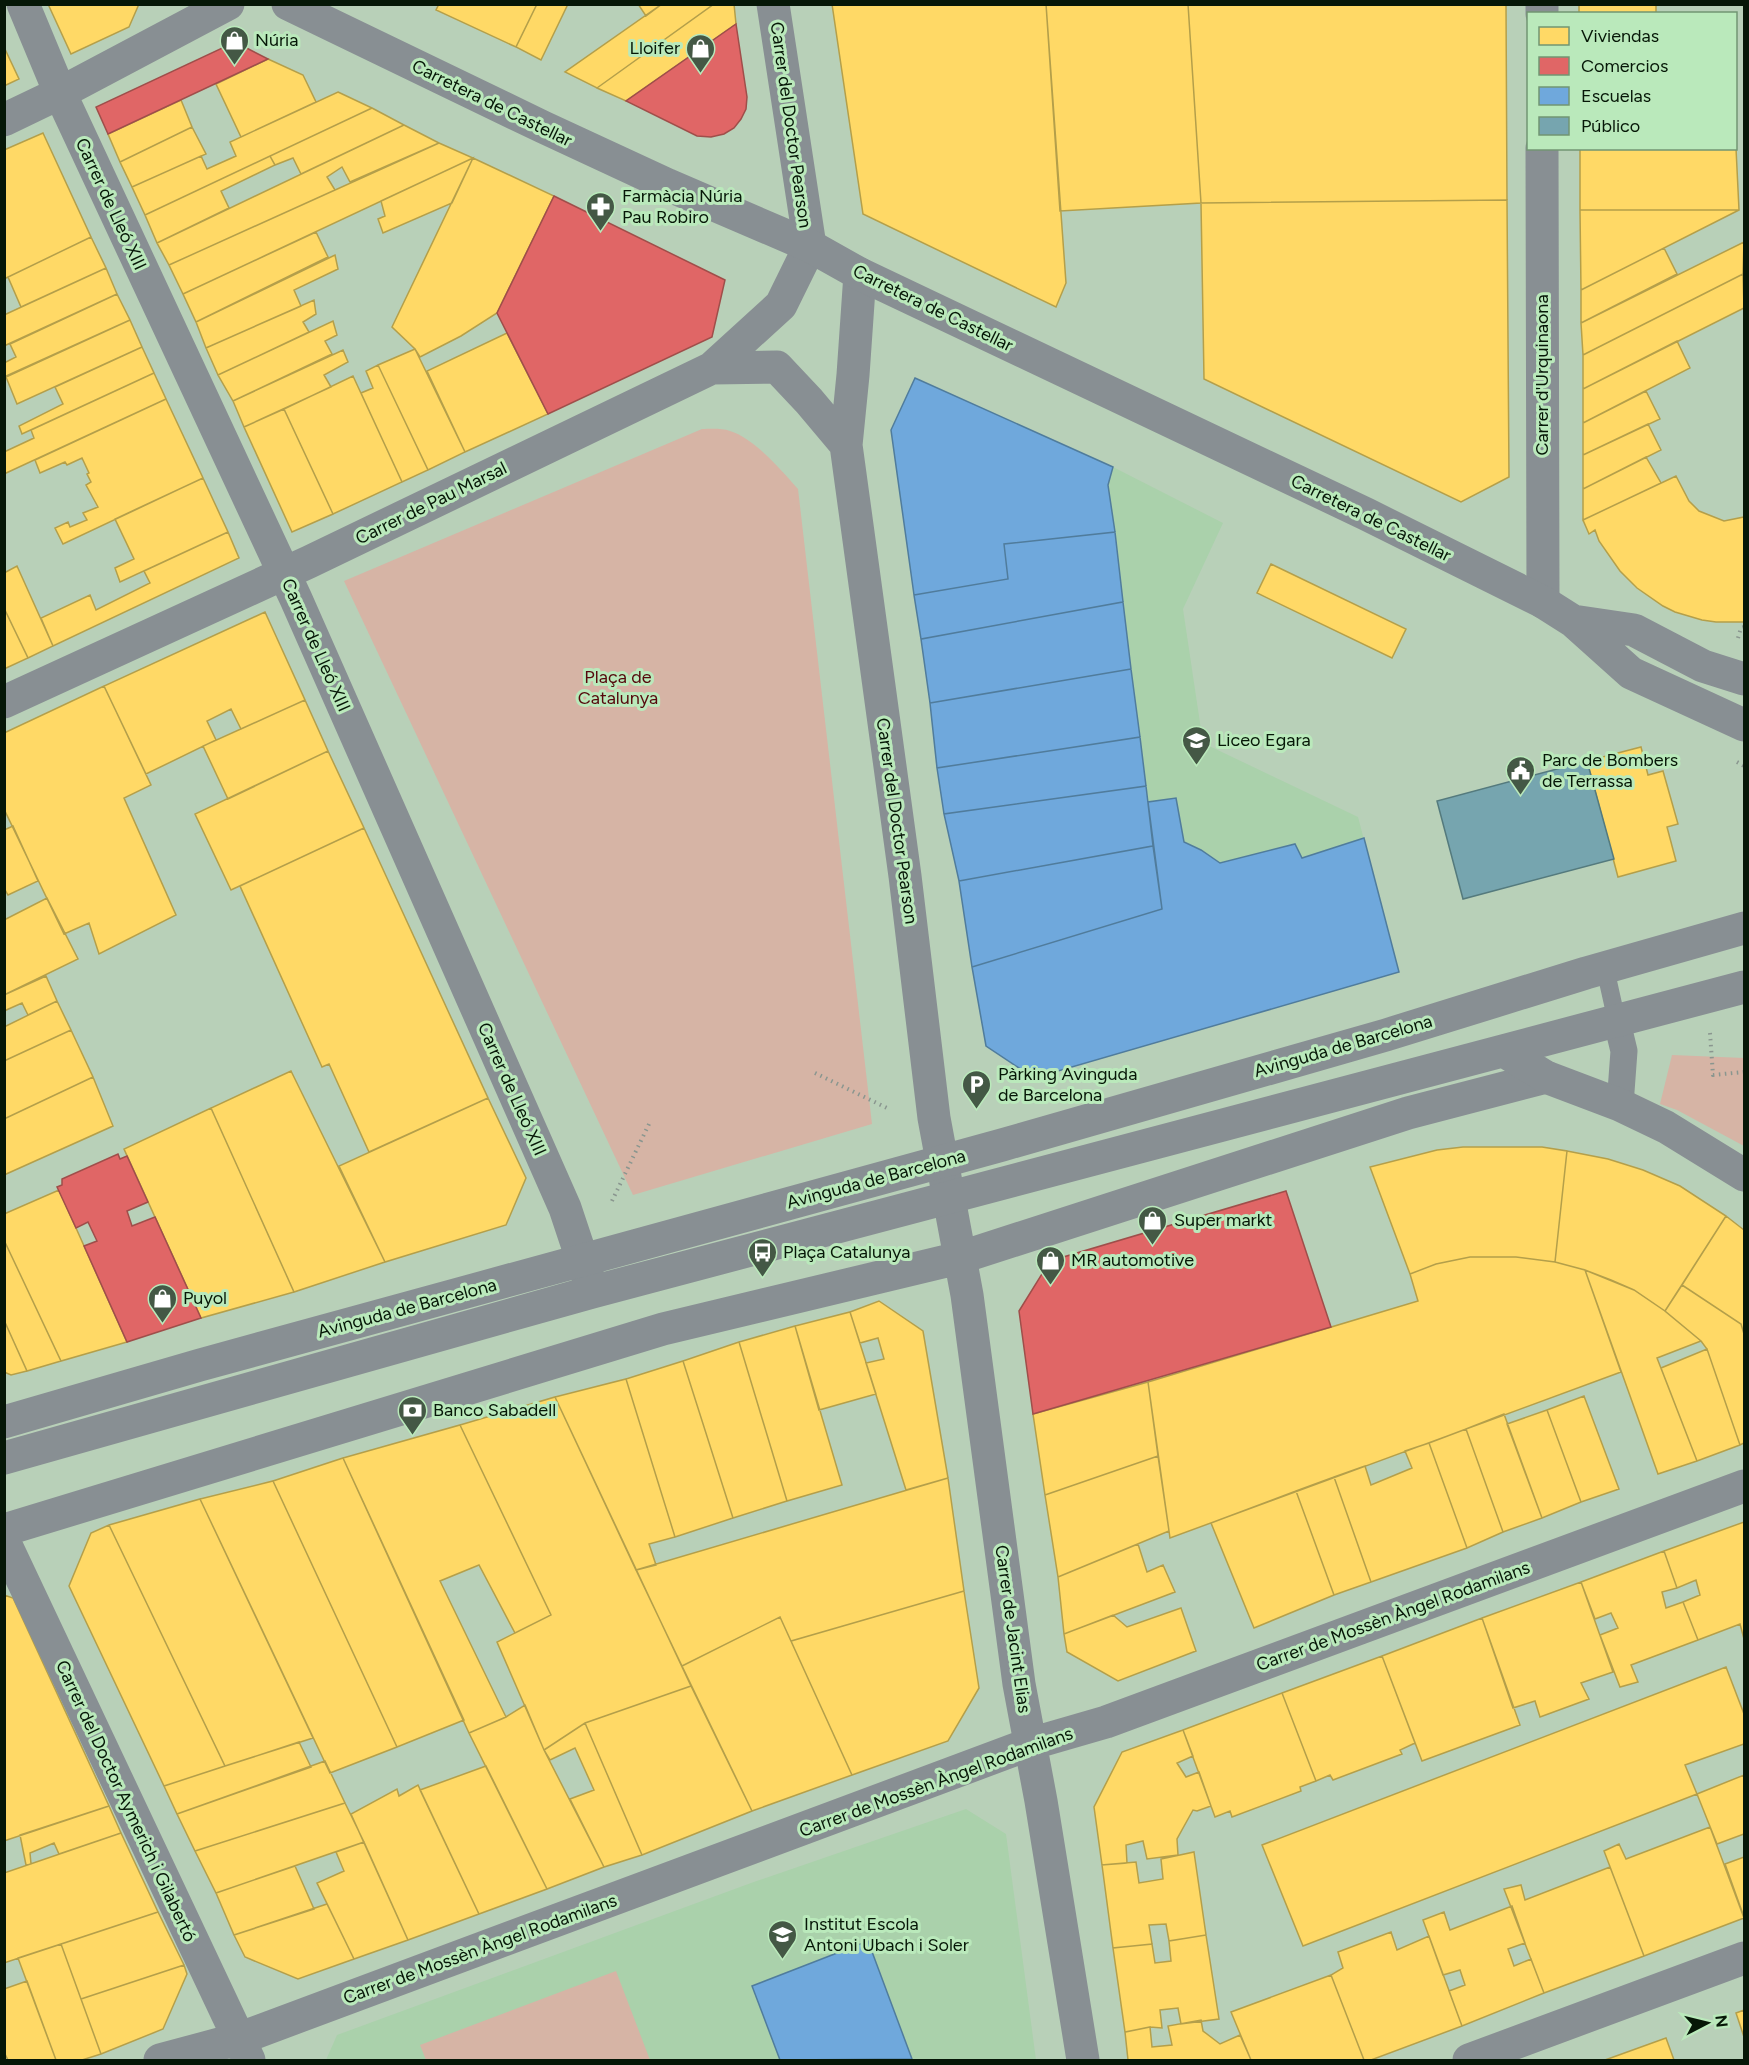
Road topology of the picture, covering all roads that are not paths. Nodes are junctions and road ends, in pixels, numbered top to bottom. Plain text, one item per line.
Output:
1 (23, 4) edge
2 (228, 4) edge
3 (288, 4) edge
4 (773, 4) edge
5 (60, 93) junction
6 (4, 120) edge
7 (1542, 150) edge
8 (810, 246) junction
9 (860, 274) junction
10 (712, 368) junction
11 (846, 445) junction
12 (284, 574) junction
13 (1543, 602) junction
14 (1573, 621) junction
15 (1744, 679) edge
16 (4, 702) edge
17 (1744, 725) edge
18 (1744, 928) edge
19 (1605, 968) junction
20 (1744, 987) edge
21 (1617, 1022) junction
22 (1504, 1051) junction
23 (1453, 1064) junction
24 (1546, 1077) junction
25 (1620, 1106) junction
26 (1422, 1109) junction
27 (941, 1162) junction
28 (1744, 1175) edge
29 (948, 1197) junction
30 (959, 1258) junction
31 (583, 1259) junction
32 (592, 1292) junction
33 (4, 1422) edge
34 (4, 1458) edge
35 (1744, 1486) edge
36 (4, 1530) edge
37 (4, 1541) edge
38 (1030, 1744) junction
39 (1744, 1958) edge
40 (244, 2050) edge
41 (160, 2061) edge
42 (1083, 2061) edge
43 (1469, 2061) edge

1 - 5 street, Carrer de Lleó XIII
2 - 5 street
3 - 8 street, Carretera de Castellar
4 - 8 street, Carrer del Doctor Pearson
5 - 6 street
5 - 12 street, Carrer de Lleó XIII
7 - 13 street, Carrer d'Urquinaona
8 - 9 street, Carretera de Castellar
8 - 10 street, Carrer de Pau Marsal
9 - 11 street, Carrer del Doctor Pearson
9 - 13 street, Carretera de Castellar
10 - 11 street
10 - 12 street, Carrer de Pau Marsal
11 - 27 street, Carrer del Doctor Pearson
12 - 16 street, Carrer de Pau Marsal
12 - 31 street, Carrer de Lleó XIII
13 - 14 street, Carretera de Castellar
14 - 15 street, Carretera de Castellar
14 - 17 street, Carretera de Castellar
18 - 19 street, Avinguda de Barcelona
19 - 21 lane
19 - 27 street, Avinguda de Barcelona
20 - 21 street, Avinguda de Barcelona
21 - 22 street, Avinguda de Barcelona
21 - 25 street
22 - 23 street, Avinguda de Barcelona
22 - 24 street
23 - 26 street
23 - 29 street, Avinguda de Barcelona
24 - 25 street
24 - 26 street
25 - 28 street
26 - 30 street
27 - 29 street, Carrer del Doctor Pearson
27 - 31 street, Avinguda de Barcelona
29 - 30 street, Carrer de Jacint Elias
29 - 32 street, Avinguda de Barcelona
30 - 36 street
30 - 38 street, Carrer de Jacint Elias
31 - 32 street, Carrer de Lleó XIII
31 - 33 street, Avinguda de Barcelona
32 - 34 street, Avinguda de Barcelona
35 - 38 street, Carrer de Mossèn Àngel Rodamilans
37 - 40 street, Carrer del Doctor Aymerich i Gilabertó
38 - 40 street, Carrer de Mossèn Àngel Rodamilans
38 - 42 street, Carrer de Jacint Elias
39 - 43 street
40 - 41 street, Carrer de Mossèn Àngel Rodamilans

